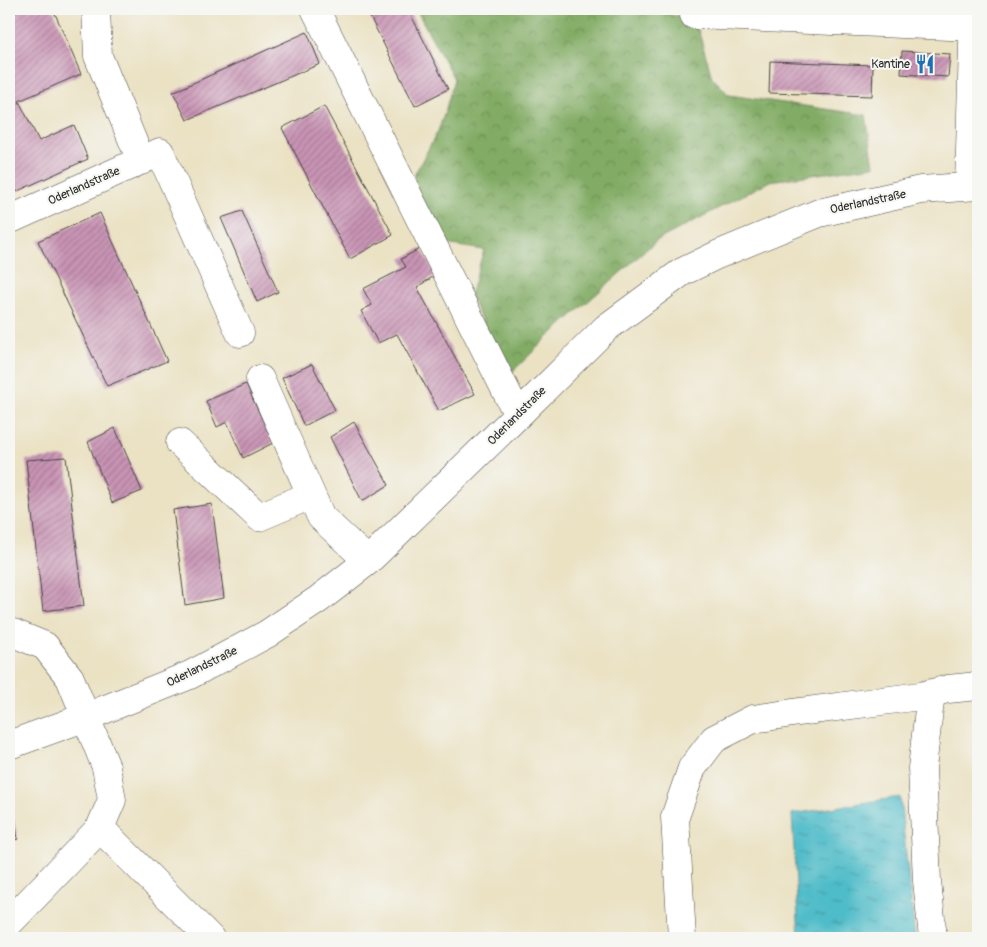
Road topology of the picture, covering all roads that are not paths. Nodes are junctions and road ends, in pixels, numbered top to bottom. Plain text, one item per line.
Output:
1 (96, 9) edge
2 (315, 9) edge
3 (694, 15) dead end
4 (974, 18) edge
5 (150, 156) junction
6 (973, 186) edge
7 (9, 220) edge
8 (240, 333) dead end
9 (260, 379) dead end
10 (518, 415) junction
11 (180, 442) dead end
12 (312, 495) junction
13 (368, 561) junction
14 (9, 633) edge
15 (978, 686) edge
16 (931, 693) junction
17 (86, 717) junction
18 (9, 745) edge
19 (100, 828) junction
20 (9, 924) edge
21 (210, 938) edge
22 (682, 938) edge
23 (933, 938) edge

1 - 5 street
2 - 10 street
3 - 4 street
4 - 6 street
5 - 7 street, Oderlandstraße
5 - 8 street
6 - 10 street, Oderlandstraße
9 - 12 street
10 - 13 street, Oderlandstraße
11 - 12 street
12 - 13 street
13 - 17 street, Oderlandstraße
14 - 17 street
15 - 16 street
16 - 22 street
16 - 23 street
17 - 18 street, Oderlandstraße
17 - 19 street
19 - 20 street
19 - 21 street

